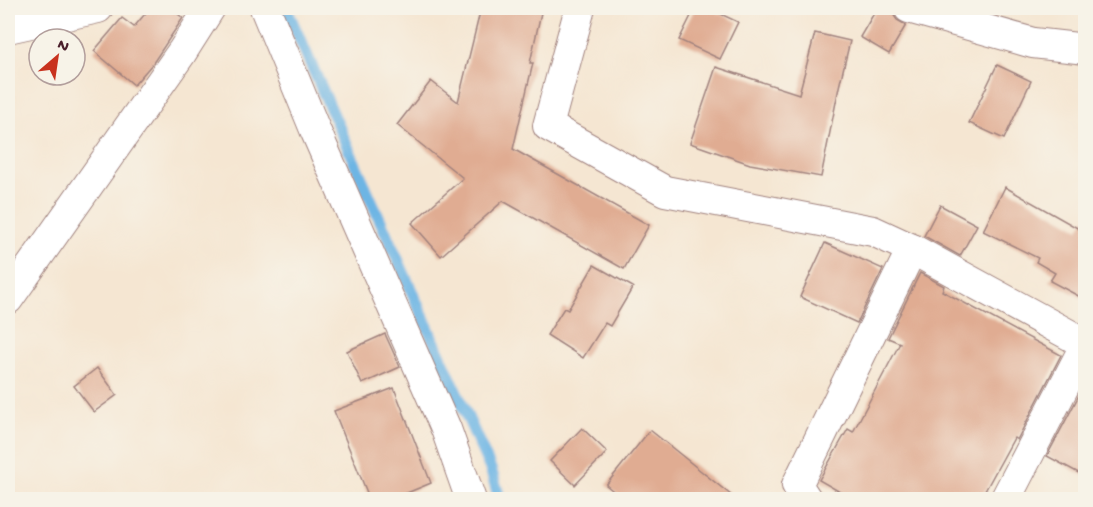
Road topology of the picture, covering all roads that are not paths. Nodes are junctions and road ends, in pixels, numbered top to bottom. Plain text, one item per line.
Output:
1 (98, 8) edge
2 (210, 8) edge
3 (265, 8) edge
4 (580, 8) edge
5 (909, 8) edge
6 (8, 28) edge
7 (1086, 49) edge
8 (912, 249) junction
9 (8, 299) edge
10 (1086, 344) edge
11 (471, 500) edge
12 (807, 500) edge
13 (1005, 500) edge

1 - 6 street
2 - 9 street
3 - 11 street
4 - 8 street
5 - 7 street
8 - 10 street
8 - 12 street
10 - 13 street

